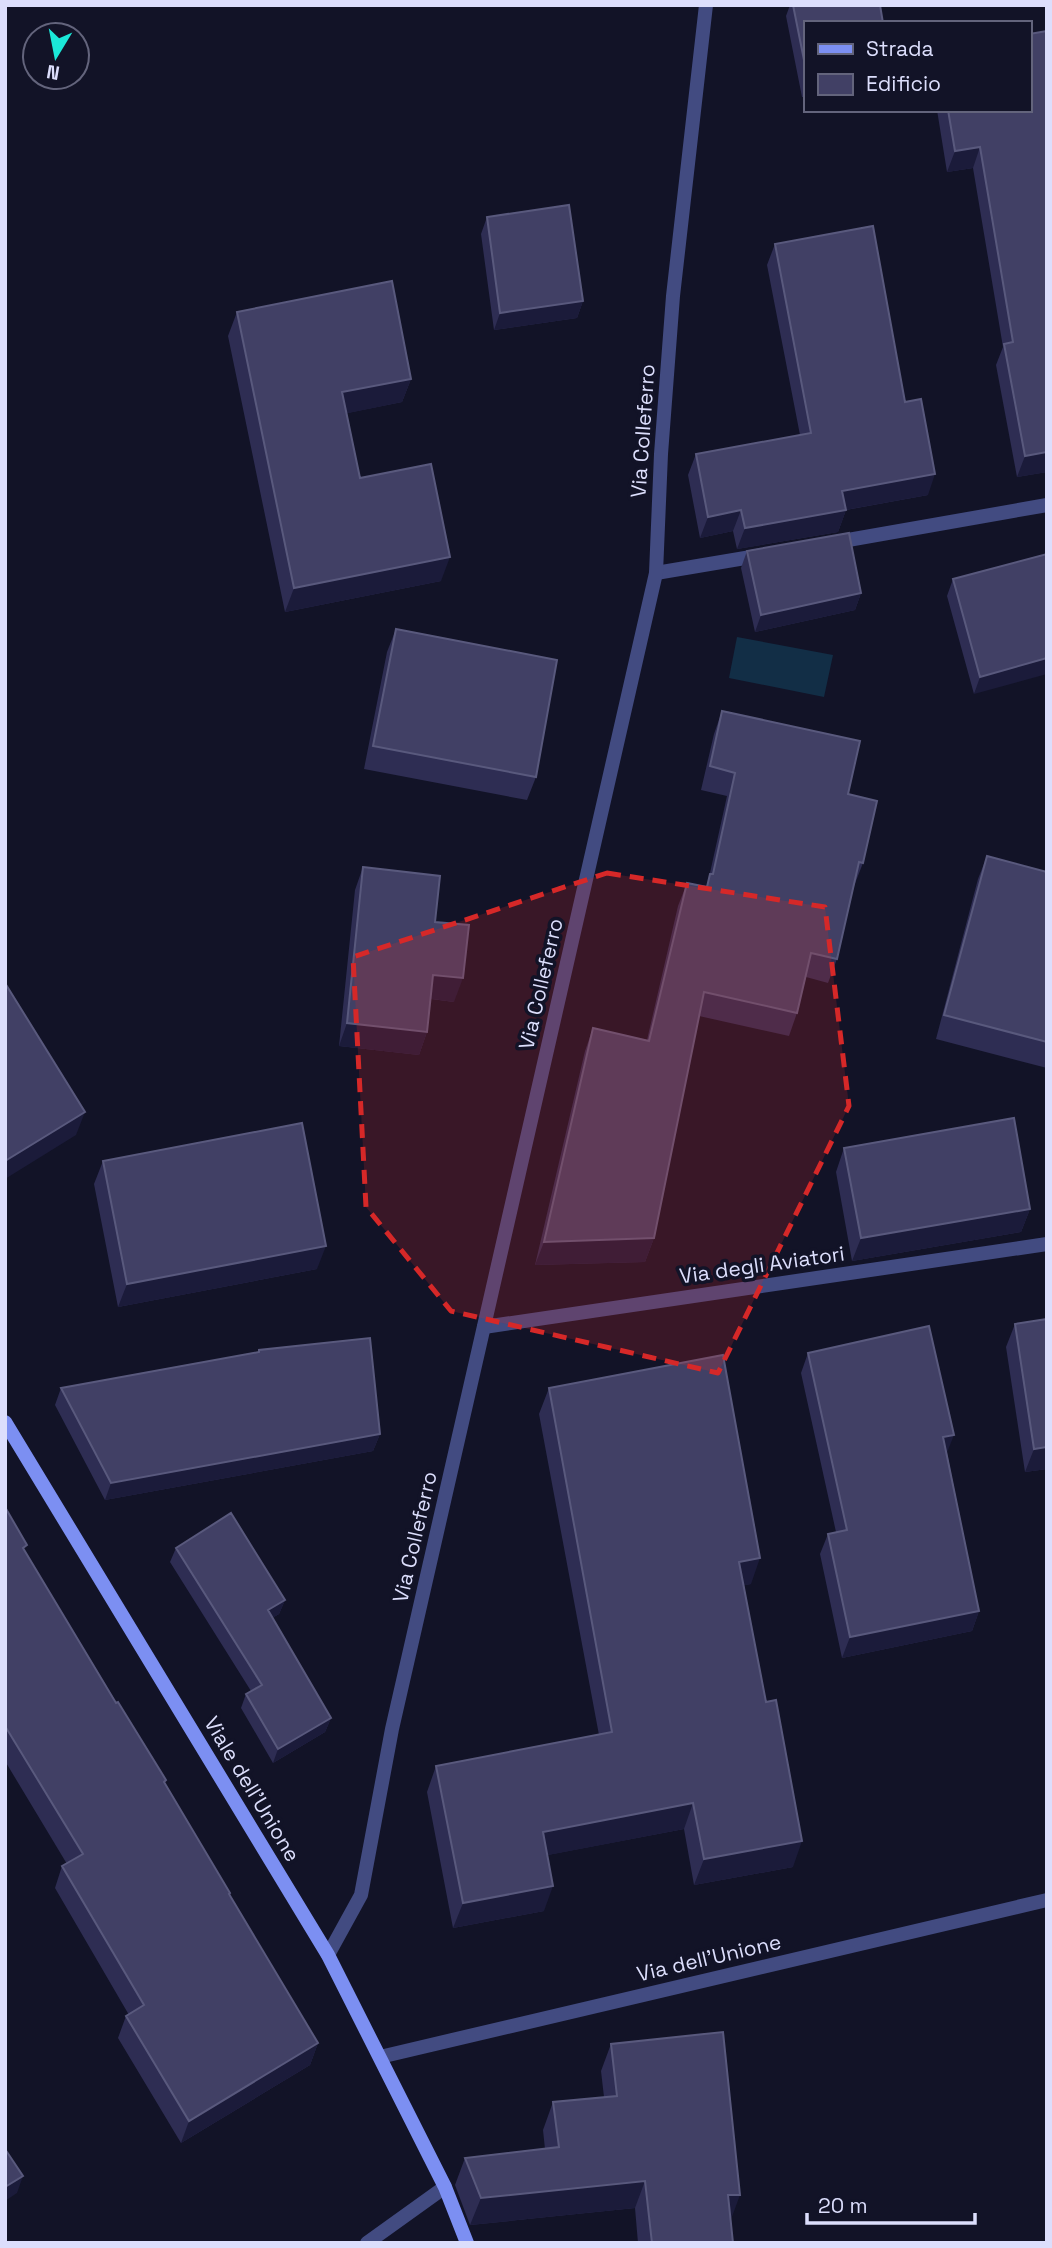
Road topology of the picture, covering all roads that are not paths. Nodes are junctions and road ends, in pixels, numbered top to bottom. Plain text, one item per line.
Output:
1 (706, 5) edge
2 (1047, 505) edge
3 (818, 545) edge
4 (777, 552) edge
5 (656, 573) junction
6 (1047, 1244) edge
7 (484, 1327) junction
8 (5, 1422) edge
9 (1047, 1900) edge
10 (328, 1955) junction
11 (380, 2057) junction
12 (445, 2187) junction
13 (367, 2243) edge
14 (467, 2243) edge

1 - 5 street, Via Colleferro
2 - 3 street
4 - 5 street
5 - 7 street, Via Colleferro
6 - 7 street, Via degli Aviatori
7 - 10 street, Via Colleferro
8 - 10 main road, Viale dell'Unione
9 - 11 street, Via dell'Unione
10 - 11 main road, Viale dell'Unione
11 - 12 main road, Viale dell'Unione
12 - 13 street
12 - 14 main road, Viale dell'Unione

